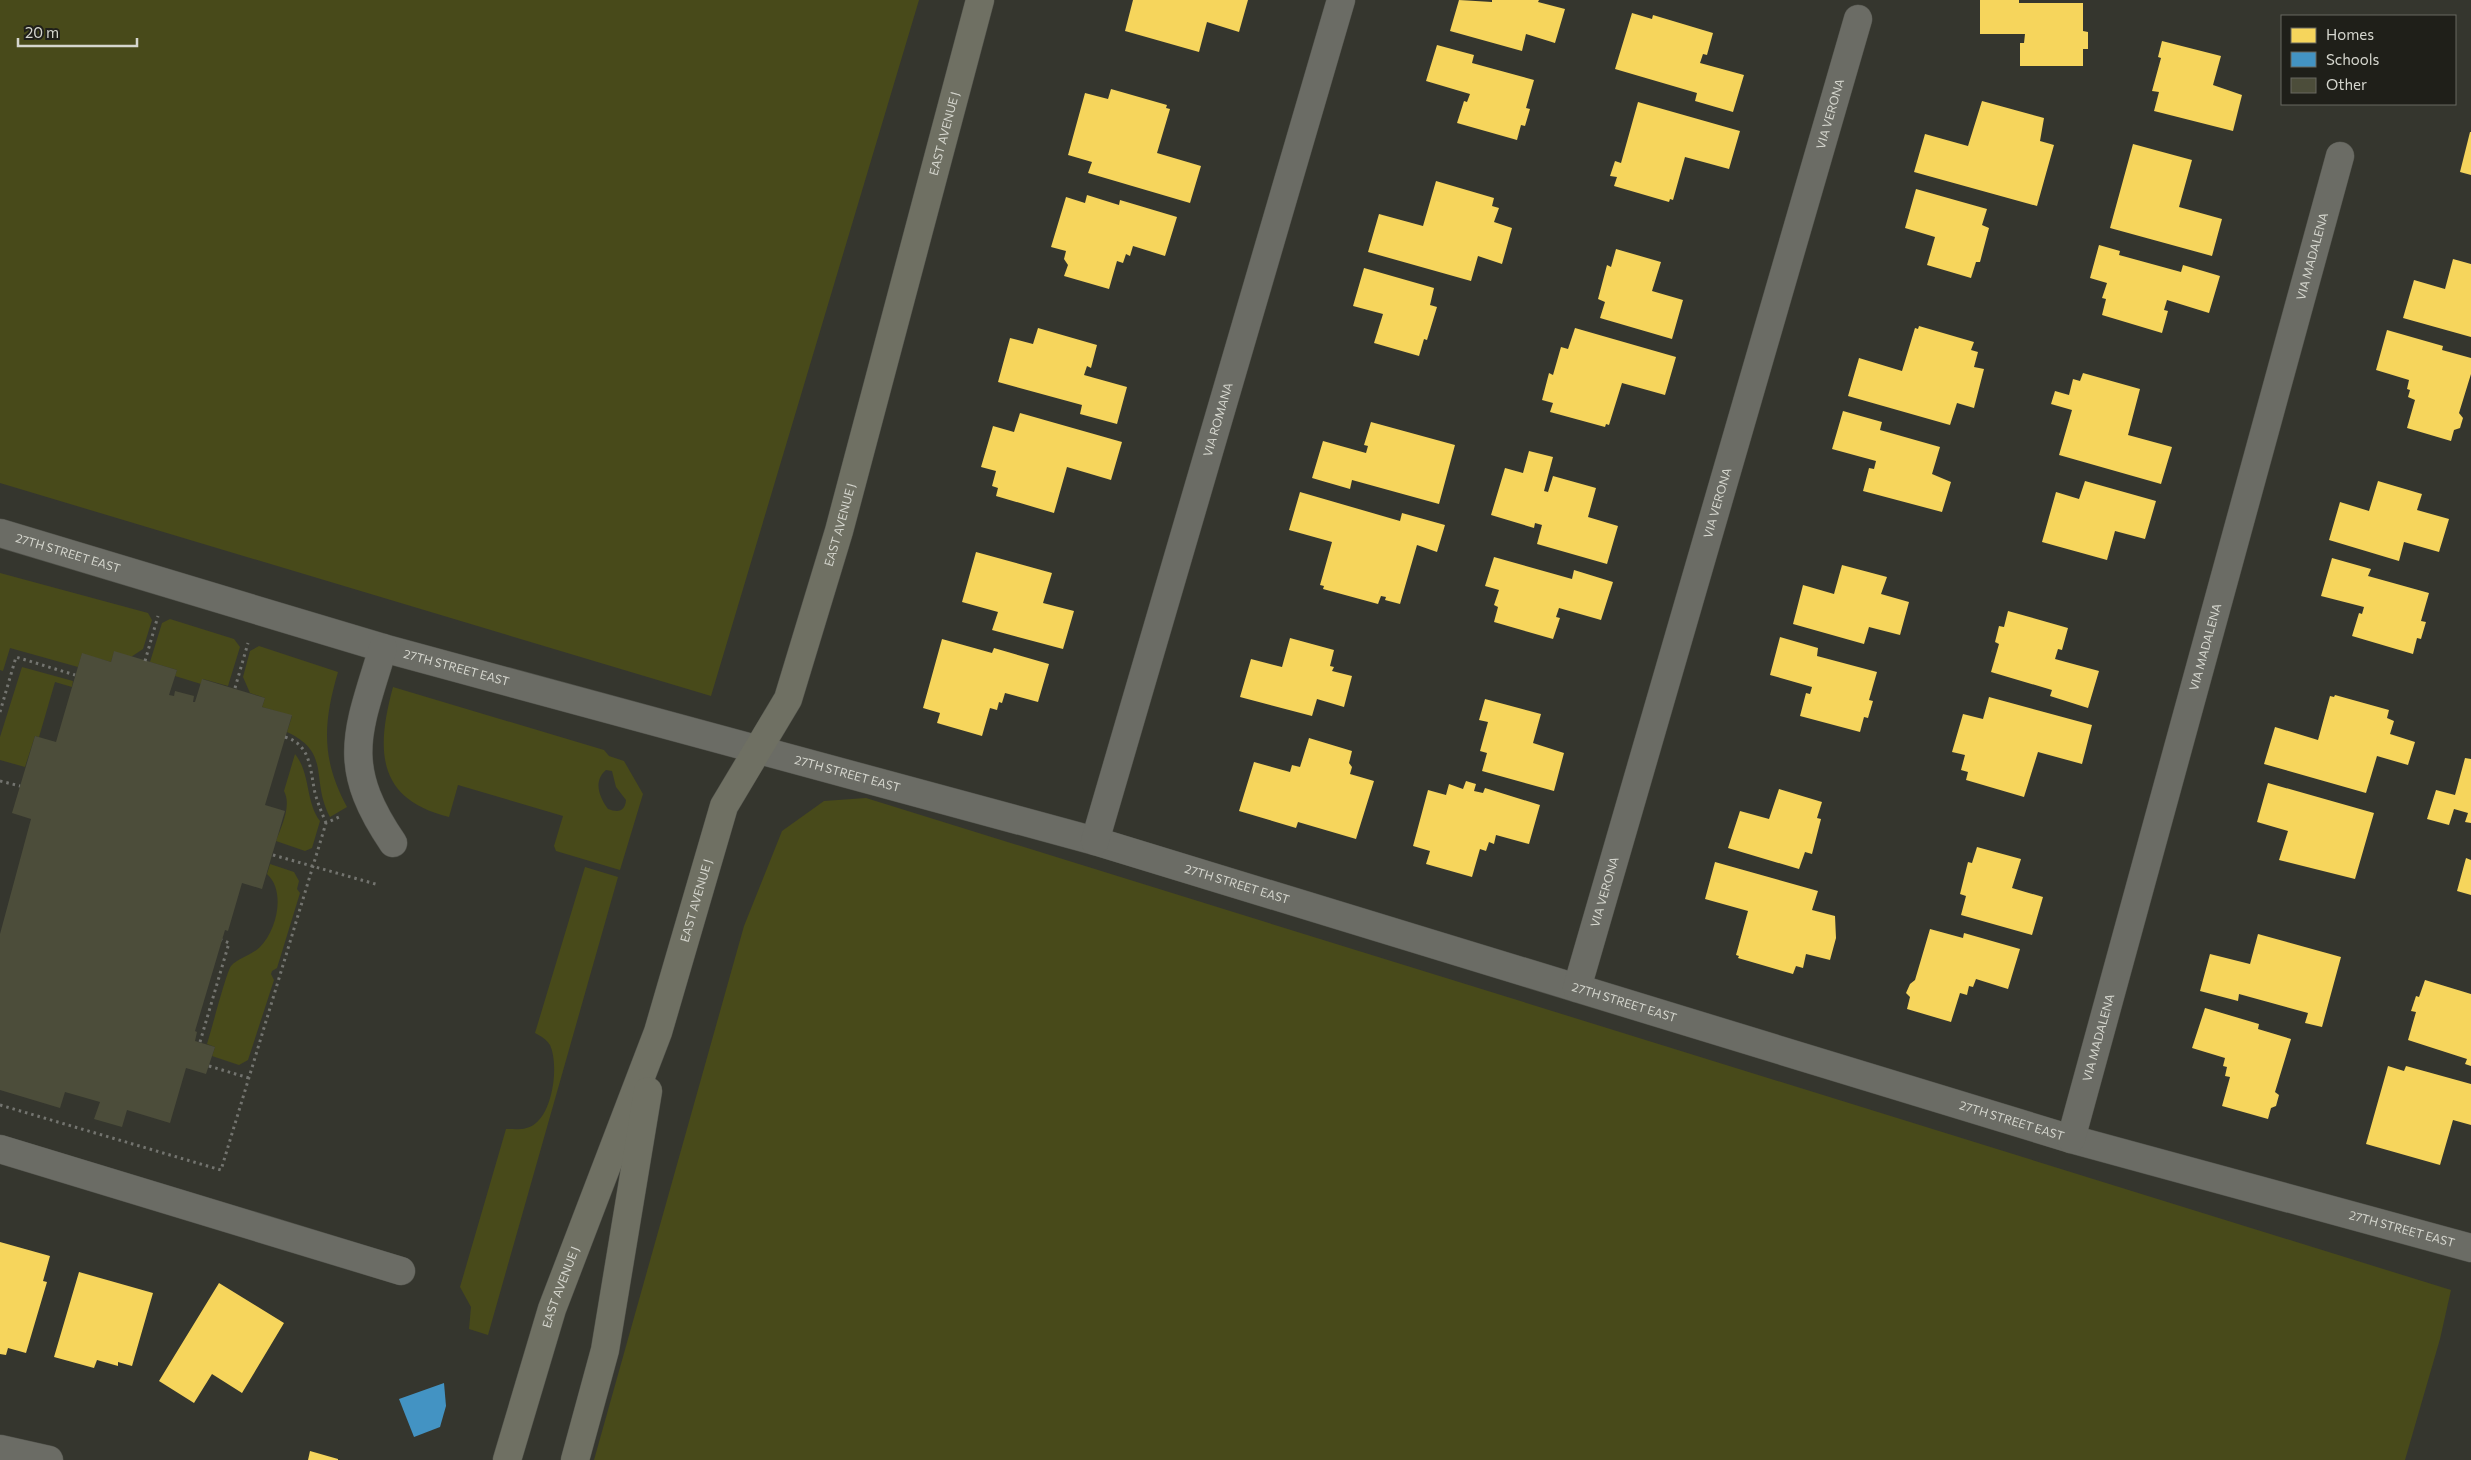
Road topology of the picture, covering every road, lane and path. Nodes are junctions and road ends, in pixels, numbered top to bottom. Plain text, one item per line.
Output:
1 (980, 0) edge
2 (1341, 0) edge
3 (1858, 19) dead end
4 (2340, 156) dead end
5 (0, 533) edge
6 (159, 613) dead end
7 (249, 640) dead end
8 (383, 648) junction
9 (145, 661) dead end
10 (75, 675) dead end
11 (235, 688) dead end
12 (0, 712) edge
13 (286, 737) dead end
14 (757, 749) junction
15 (0, 781) edge
16 (20, 786) dead end
17 (369, 802) junction
18 (326, 823) junction
19 (1095, 841) junction
20 (393, 843) dead end
21 (273, 855) dead end
22 (312, 866) junction
23 (379, 886) dead end
24 (222, 940) dead end
25 (1577, 988) junction
26 (658, 1032) junction
27 (200, 1042) dead end
28 (209, 1066) dead end
29 (249, 1078) junction
30 (0, 1105) edge
31 (2071, 1139) junction
32 (0, 1149) edge
33 (2471, 1248) edge
34 (401, 1271) dead end
35 (0, 1449) edge
36 (49, 1460) edge
37 (507, 1460) edge
38 (575, 1460) edge

1 - 14 main road, EAST AVENUE J
2 - 19 street, VIA ROMANA
3 - 25 street, VIA VERONA
4 - 31 street, VIA MADALENA
5 - 8 street, 27TH STREET EAST
6 - 9 path
7 - 11 path
8 - 14 street, 27TH STREET EAST
8 - 17 street
10 - 12 path
13 - 18 path
14 - 19 street, 27TH STREET EAST
14 - 26 main road, EAST AVENUE J
15 - 16 path
17 - 18 path
17 - 20 street
18 - 22 path
19 - 25 street, 27TH STREET EAST
21 - 22 path
22 - 23 path
22 - 29 path
24 - 27 path
25 - 31 street, 27TH STREET EAST
26 - 37 main road, EAST AVENUE J
26 - 38 main road, EAST AVENUE J
28 - 29 path
29 - 30 path
31 - 33 street, 27TH STREET EAST
32 - 34 street
35 - 36 street

